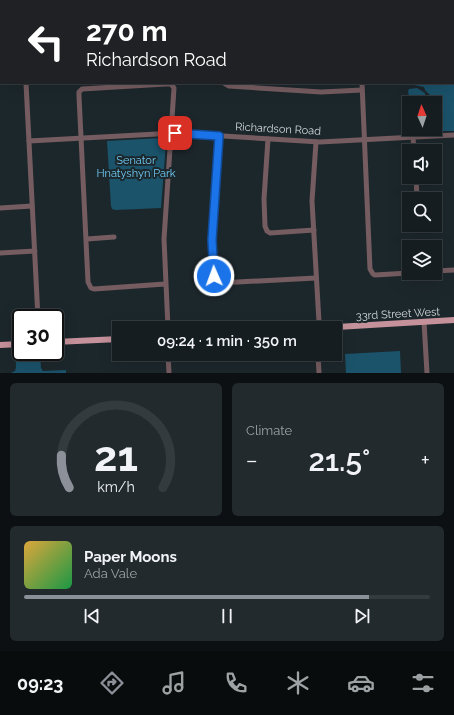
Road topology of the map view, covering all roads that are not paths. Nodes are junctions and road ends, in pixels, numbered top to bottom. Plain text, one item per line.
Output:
1 (26, 84) edge
2 (225, 84) edge
3 (362, 84) edge
4 (362, 90) junction
5 (171, 133) junction
6 (454, 135) edge
7 (219, 136) junction
8 (413, 137) junction
9 (81, 138) junction
10 (268, 139) junction
11 (364, 140) junction
12 (29, 141) junction
13 (316, 142) junction
14 (414, 144) edge
15 (32, 206) junction
16 (0, 208) edge
17 (314, 230) junction
18 (114, 237) dead end
19 (87, 239) junction
20 (35, 252) junction
21 (0, 253) edge
22 (454, 270) edge
23 (442, 271) edge
24 (402, 273) edge
25 (316, 278) junction
26 (165, 284) junction
27 (38, 309) edge
28 (454, 320) edge
29 (168, 321) edge
30 (319, 321) edge
31 (424, 322) junction
32 (342, 327) edge
33 (112, 339) edge
34 (64, 342) edge
35 (12, 344) edge
36 (0, 345) edge
37 (168, 361) edge
38 (318, 361) edge
39 (169, 373) edge
40 (319, 373) edge
41 (427, 373) edge

1 - 12 street
2 - 4 street
3 - 4 street
4 - 11 street
5 - 7 street, Richardson Road
5 - 9 street, Richardson Road
5 - 9 street
5 - 26 street
6 - 8 street, Richardson Road
7 - 10 street, Richardson Road
7 - 25 street
8 - 11 street, Richardson Road
8 - 14 street
9 - 12 street, Richardson Road
9 - 19 street
10 - 13 street, Richardson Road
10 - 17 street
11 - 13 street, Richardson Road
11 - 24 street
12 - 15 street
13 - 17 street
15 - 16 street
15 - 20 street
17 - 25 street
18 - 19 street
19 - 26 street
20 - 21 street
20 - 27 street
22 - 23 street
25 - 30 street
26 - 29 street
28 - 31 main road, 33rd Street West
31 - 32 main road, 33rd Street West
31 - 41 street
33 - 34 main road
35 - 36 main road
37 - 39 street
38 - 40 street

